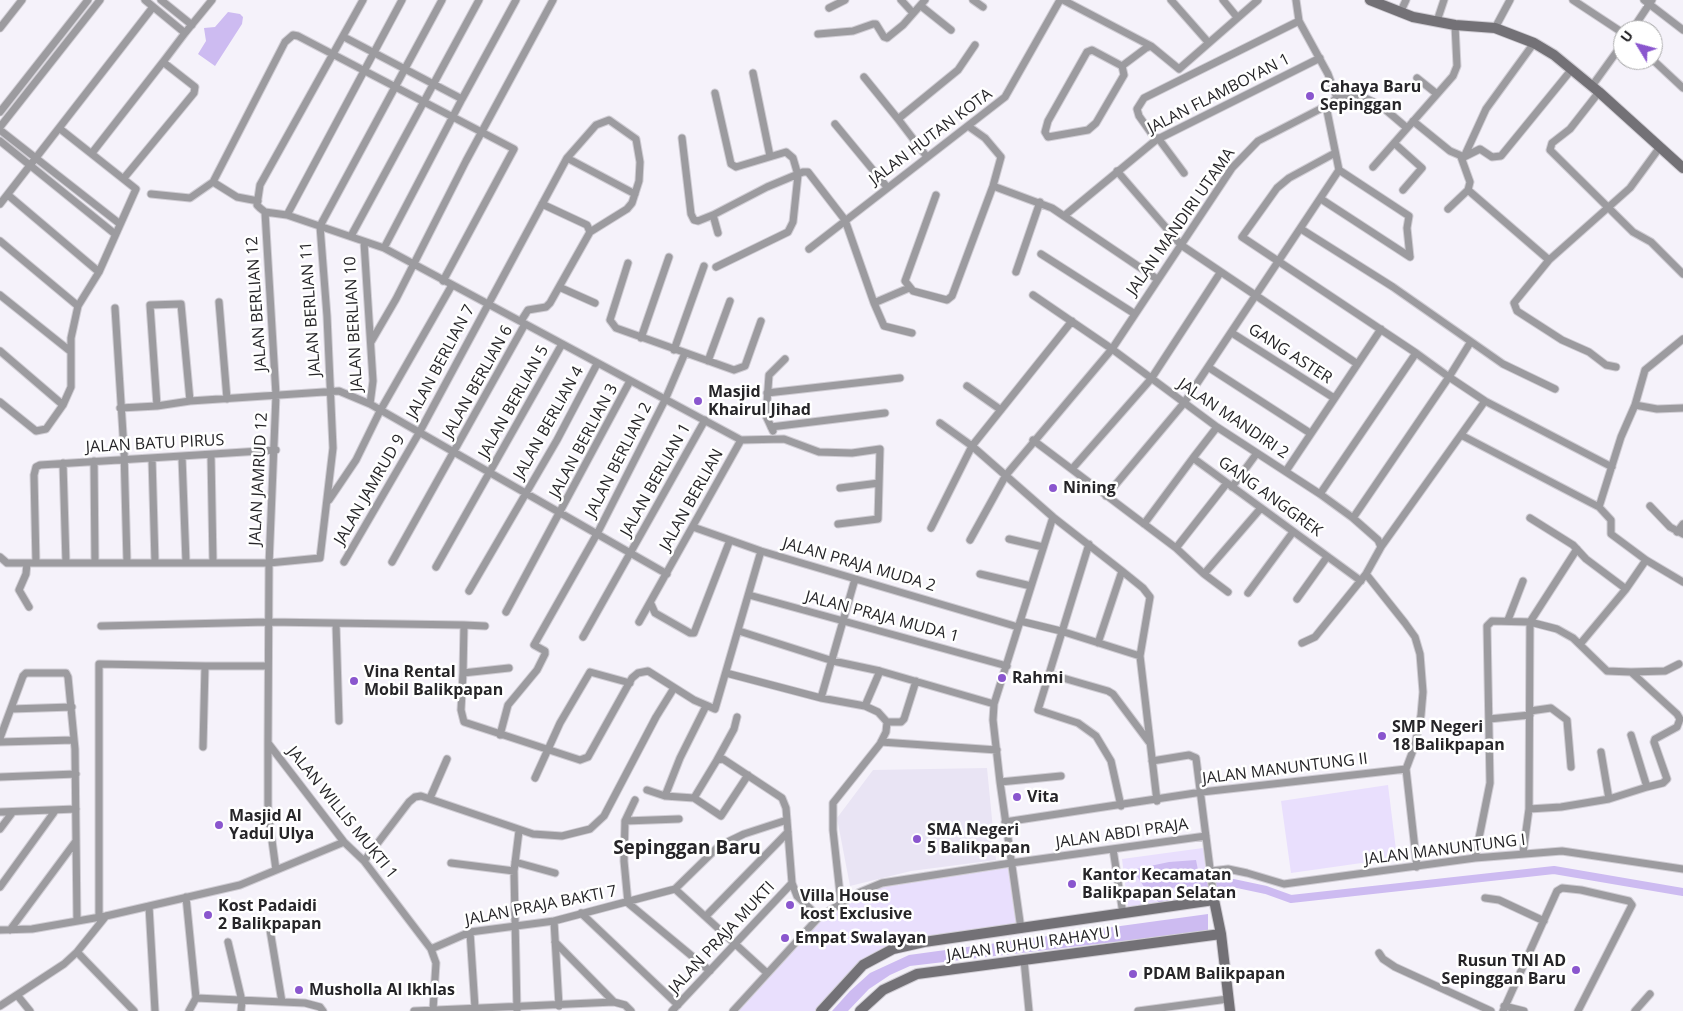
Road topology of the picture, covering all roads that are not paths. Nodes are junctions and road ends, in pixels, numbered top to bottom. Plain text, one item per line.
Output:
1 (22, 0) edge
2 (88, 0) edge
3 (100, 0) edge
4 (145, 0) edge
5 (161, 0) edge
6 (212, 0) edge
7 (363, 0) edge
8 (402, 0) edge
9 (442, 0) edge
10 (479, 0) edge
11 (516, 0) edge
12 (553, 0) edge
13 (845, 0) edge
14 (901, 0) edge
15 (926, 0) edge
16 (973, 0) edge
17 (1062, 0) edge
18 (1171, 0) edge
19 (1223, 0) edge
20 (1258, 0) edge
21 (1296, 0) edge
22 (1370, 0) edge
23 (1406, 0) edge
24 (1444, 0) edge
25 (1510, 0) edge
26 (1573, 0) edge
27 (1649, 1) edge
28 (920, 6) junction
29 (153, 7) junction
30 (983, 7) dead end
31 (829, 8) dead end
32 (1400, 13) junction
33 (913, 14) junction
34 (1237, 17) junction
35 (1638, 20) edge
36 (1299, 21) junction
37 (1437, 21) junction
38 (192, 25) junction
39 (1455, 25) junction
40 (1613, 26) edge
41 (0, 28) edge
42 (1494, 28) junction
43 (952, 30) dead end
44 (1683, 30) edge
45 (186, 32) junction
46 (818, 34) dead end
47 (344, 37) junction
48 (1208, 42) junction
49 (1534, 43) junction
50 (975, 45) dead end
51 (1148, 47) junction
52 (373, 52) junction
53 (334, 54) junction
54 (1320, 58) junction
55 (1613, 61) edge
56 (163, 62) junction
57 (1122, 66) junction
58 (364, 69) junction
59 (404, 69) junction
60 (1178, 69) junction
61 (1572, 69) junction
62 (1663, 69) edge
63 (753, 72) dead end
64 (864, 77) dead end
65 (1417, 78) dead end
66 (1178, 80) junction
67 (434, 84) junction
68 (395, 86) junction
69 (1683, 88) edge
70 (1596, 89) junction
71 (715, 93) dead end
72 (1437, 94) junction
73 (1337, 98) junction
74 (462, 99) junction
75 (424, 101) junction
76 (1326, 106) junction
77 (0, 112) edge
78 (453, 116) junction
79 (898, 119) junction
80 (1413, 121) junction
81 (835, 124) dead end
82 (968, 126) junction
83 (59, 128) junction
84 (1407, 128) junction
85 (0, 129) edge
86 (482, 131) junction
87 (682, 138) dead end
88 (1157, 139) junction
89 (0, 141) edge
90 (1394, 143) junction
91 (1660, 147) junction
92 (92, 153) junction
93 (1335, 153) junction
94 (770, 156) junction
95 (927, 157) junction
96 (1462, 157) junction
97 (567, 158) junction
98 (34, 162) junction
99 (1373, 167) dead end
100 (1683, 168) edge
101 (1339, 170) junction
102 (1117, 171) junction
103 (1184, 173) dead end
104 (798, 175) junction
105 (124, 178) junction
106 (213, 182) junction
107 (993, 186) junction
108 (887, 187) junction
109 (1403, 190) dead end
110 (1468, 190) junction
111 (8, 194) junction
112 (151, 194) dead end
113 (635, 194) junction
114 (936, 195) dead end
115 (1321, 199) junction
116 (1040, 202) junction
117 (258, 203) junction
118 (0, 204) edge
119 (542, 204) junction
120 (1610, 206) junction
121 (1448, 209) dead end
122 (265, 212) junction
123 (287, 215) junction
124 (713, 215) junction
125 (1064, 216) junction
126 (845, 220) junction
127 (120, 224) junction
128 (320, 226) junction
129 (1300, 229) junction
130 (590, 232) junction
131 (718, 233) dead end
132 (115, 234) junction
133 (351, 236) junction
134 (0, 241) edge
135 (364, 242) junction
136 (1181, 245) junction
137 (384, 248) junction
138 (809, 249) dead end
139 (1041, 254) dead end
140 (669, 256) dead end
141 (1549, 260) junction
142 (1280, 262) junction
143 (628, 263) dead end
144 (414, 264) junction
145 (704, 266) dead end
146 (716, 268) dead end
147 (99, 272) junction
148 (1016, 272) dead end
149 (1220, 273) junction
150 (1683, 274) edge
151 (443, 280) junction
152 (1157, 280) junction
153 (452, 285) junction
154 (559, 287) junction
155 (910, 288) junction
156 (0, 295) edge
157 (1033, 295) dead end
158 (1257, 296) junction
159 (730, 301) dead end
160 (219, 302) dead end
161 (594, 303) dead end
162 (874, 303) junction
163 (487, 304) junction
164 (78, 306) junction
165 (115, 308) dead end
166 (1135, 314) junction
167 (761, 321) dead end
168 (1072, 321) junction
169 (523, 322) junction
170 (1381, 329) junction
171 (912, 333) dead end
172 (1232, 333) junction
173 (641, 338) junction
174 (1683, 339) edge
175 (371, 342) junction
176 (1470, 343) junction
177 (562, 344) junction
178 (1112, 349) junction
179 (674, 350) junction
180 (0, 351) edge
181 (70, 351) junction
182 (1416, 352) junction
183 (685, 353) junction
184 (785, 359) dead end
185 (708, 361) junction
186 (1356, 363) junction
187 (597, 364) junction
188 (1616, 367) dead end
189 (1208, 368) junction
190 (1449, 377) junction
191 (900, 378) dead end
192 (1151, 379) junction
193 (630, 381) junction
194 (967, 386) dead end
195 (1555, 389) dead end
196 (330, 390) junction
197 (767, 393) junction
198 (276, 396) junction
199 (1334, 398) junction
200 (227, 400) junction
201 (665, 400) junction
202 (190, 401) junction
203 (1485, 401) junction
204 (0, 402) edge
205 (1184, 403) junction
206 (370, 404) junction
207 (63, 405) junction
208 (1636, 405) junction
209 (157, 406) junction
210 (120, 408) junction
211 (1683, 408) edge
212 (1001, 410) junction
213 (380, 411) junction
214 (885, 413) dead end
215 (705, 420) junction
216 (940, 423) dead end
217 (771, 427) junction
218 (1217, 427) junction
219 (419, 433) junction
220 (1310, 433) junction
221 (1462, 435) junction
222 (776, 438) junction
223 (741, 440) junction
224 (1033, 440) junction
225 (972, 446) junction
226 (276, 450) junction
227 (1257, 452) junction
228 (454, 453) junction
229 (211, 455) junction
230 (182, 457) junction
231 (152, 458) junction
232 (1193, 458) junction
233 (123, 459) junction
234 (94, 461) junction
235 (63, 463) junction
236 (1612, 467) junction
237 (1072, 469) junction
238 (1286, 471) junction
239 (491, 473) junction
240 (1006, 475) junction
241 (879, 483) junction
242 (1230, 485) junction
243 (840, 488) dead end
244 (525, 494) junction
245 (1320, 494) junction
246 (1106, 496) junction
247 (329, 501) junction
248 (1650, 506) dead end
249 (1599, 507) junction
250 (1261, 508) junction
251 (561, 514) junction
252 (1053, 517) junction
253 (1354, 518) junction
254 (1530, 518) dead end
255 (838, 524) dead end
256 (1144, 524) junction
257 (1683, 524) edge
258 (692, 527) junction
259 (931, 528) dead end
260 (598, 532) junction
261 (1293, 532) junction
262 (1680, 533) edge
263 (1009, 539) dead end
264 (730, 540) junction
265 (970, 540) dead end
266 (1089, 544) junction
267 (1043, 547) junction
268 (1381, 547) junction
269 (1176, 548) junction
270 (1578, 549) junction
271 (761, 551) junction
272 (630, 553) junction
273 (0, 557) edge
274 (1327, 557) junction
275 (1646, 560) junction
276 (127, 562) junction
277 (155, 562) junction
278 (186, 562) junction
279 (213, 562) junction
280 (344, 562) dead end
281 (392, 562) dead end
282 (36, 563) junction
283 (66, 563) junction
284 (94, 563) junction
285 (269, 564) junction
286 (27, 567) junction
287 (436, 567) dead end
288 (1122, 570) junction
289 (667, 574) junction
290 (980, 574) dead end
291 (1204, 574) junction
292 (1366, 574) junction
293 (855, 579) junction
294 (1361, 581) junction
295 (1523, 581) dead end
296 (1683, 582) edge
297 (1031, 586) junction
298 (1626, 589) junction
299 (469, 591) dead end
300 (1228, 592) dead end
301 (1248, 593) dead end
302 (749, 595) junction
303 (1297, 600) dead end
304 (651, 604) junction
305 (29, 607) dead end
306 (506, 612) dead end
307 (844, 620) junction
308 (1508, 620) junction
309 (268, 622) junction
310 (639, 622) dead end
311 (1530, 622) junction
312 (336, 624) junction
313 (1019, 624) junction
314 (464, 625) junction
315 (101, 626) dead end
316 (485, 626) dead end
317 (1061, 630) junction
318 (739, 631) junction
319 (583, 637) dead end
320 (1098, 643) junction
321 (1302, 643) dead end
322 (1581, 643) junction
323 (1140, 656) junction
324 (833, 661) junction
325 (1679, 664) dead end
326 (205, 666) junction
327 (267, 666) junction
328 (1007, 666) junction
329 (509, 668) dead end
330 (880, 671) junction
331 (1631, 672) junction
332 (726, 673) junction
333 (464, 674) junction
334 (1049, 674) junction
335 (916, 681) junction
336 (630, 683) junction
337 (674, 688) junction
338 (821, 698) junction
339 (994, 704) junction
340 (706, 706) junction
341 (865, 706) junction
342 (72, 707) junction
343 (11, 709) junction
344 (1530, 713) junction
345 (737, 717) dead end
346 (1489, 719) junction
347 (338, 721) dead end
348 (887, 722) junction
349 (500, 735) junction
350 (1631, 735) dead end
351 (0, 738) edge
352 (74, 740) junction
353 (0, 742) edge
354 (1149, 742) junction
355 (268, 743) junction
356 (880, 743) junction
357 (203, 747) dead end
358 (548, 748) junction
359 (1601, 752) dead end
360 (997, 753) junction
361 (447, 759) dead end
362 (717, 760) junction
363 (1152, 761) junction
364 (1572, 767) dead end
365 (1406, 769) junction
366 (76, 774) junction
367 (748, 775) junction
368 (1061, 776) dead end
369 (0, 777) edge
370 (535, 778) dead end
371 (1000, 782) junction
372 (1647, 787) junction
373 (647, 790) dead end
374 (1202, 792) junction
375 (665, 796) junction
376 (430, 798) junction
377 (694, 798) junction
378 (1609, 798) junction
379 (635, 800) dead end
380 (1157, 801) junction
381 (1121, 806) junction
382 (1529, 809) junction
383 (76, 810) junction
384 (55, 811) junction
385 (0, 812) edge
386 (12, 813) junction
387 (679, 819) dead end
388 (787, 820) junction
389 (625, 821) junction
390 (1006, 822) junction
391 (0, 829) edge
392 (519, 831) junction
393 (788, 832) junction
394 (1206, 836) junction
395 (76, 841) junction
396 (344, 842) junction
397 (1117, 848) junction
398 (1523, 853) junction
399 (1475, 858) junction
400 (364, 860) junction
401 (514, 862) junction
402 (451, 863) dead end
403 (1010, 863) junction
404 (1416, 867) junction
405 (1683, 869) edge
406 (276, 870) junction
407 (514, 871) junction
408 (1211, 871) junction
409 (555, 873) dead end
410 (792, 883) junction
411 (0, 887) edge
412 (675, 890) junction
413 (186, 897) junction
414 (1214, 898) junction
415 (1485, 898) dead end
416 (628, 903) junction
417 (841, 903) junction
418 (149, 906) junction
419 (581, 913) junction
420 (1123, 914) junction
421 (706, 916) junction
422 (103, 917) junction
423 (818, 917) junction
424 (77, 921) junction
425 (554, 921) junction
426 (1544, 921) junction
427 (514, 926) junction
428 (1021, 929) junction
429 (0, 930) edge
430 (10, 930) junction
431 (270, 930) dead end
432 (1220, 931) junction
433 (470, 932) junction
434 (228, 942) dead end
435 (555, 942) junction
436 (736, 945) junction
437 (431, 949) junction
438 (78, 952) junction
439 (1379, 953) dead end
440 (1024, 960) junction
441 (710, 971) junction
442 (767, 973) junction
443 (1650, 994) dead end
444 (17, 995) junction
445 (196, 998) junction
446 (1228, 999) junction
447 (242, 1001) junction
448 (282, 1002) junction
449 (614, 1002) junction
450 (678, 1005) junction
451 (0, 1006) edge
452 (558, 1006) junction
453 (475, 1008) junction
454 (1504, 1008) edge
455 (517, 1009) edge
456 (433, 1010) junction
457 (463, 1010) edge
458 (30, 1011) edge
459 (134, 1011) edge
460 (155, 1011) edge
461 (189, 1011) edge
462 (241, 1011) edge
463 (323, 1011) edge
464 (414, 1011) edge
465 (631, 1011) edge
466 (672, 1011) edge
467 (733, 1011) edge
468 (821, 1011) edge
469 (860, 1011) edge
470 (1029, 1011) edge
471 (1138, 1011) edge
472 (1230, 1011) edge
473 (1491, 1011) edge
474 (1524, 1011) edge
475 (1578, 1011) edge
476 (1636, 1011) edge

1 - 41 street
2 - 77 street
3 - 85 street
4 - 29 street
5 - 38 street
6 - 38 street
7 - 47 street
8 - 52 street
9 - 59 street
10 - 67 street
11 - 74 street
12 - 86 street
13 - 31 street
14 - 33 street
15 - 28 street
16 - 30 street
17 - 51 street
17 - 82 street, JALAN HUTAN KOTA
18 - 48 street
19 - 34 street
20 - 34 street
21 - 36 street
22 - 32 street
23 - 32 street
24 - 37 street
25 - 42 street
26 - 40 street
27 - 35 street
27 - 44 street
28 - 33 street
28 - 43 street
29 - 45 street
29 - 83 street
32 - 37 street
33 - 46 street
34 - 48 street
36 - 54 street
36 - 66 street
37 - 39 street
38 - 45 street
39 - 42 street
39 - 72 street
42 - 49 street
45 - 56 street
47 - 52 street
47 - 53 street
48 - 60 street
49 - 61 street
49 - 96 street
50 - 79 street
51 - 57 street
51 - 60 street
52 - 58 street
52 - 59 street
53 - 58 street
53 - 106 street
53 - 117 street
54 - 73 street
54 - 88 street, JALAN FLAMBOYAN 1
55 - 70 street
56 - 92 street
56 - 105 street
57 - 57 street
58 - 68 street
58 - 123 street
59 - 67 street
59 - 68 street
60 - 66 street
61 - 70 street
61 - 96 street
62 - 69 street
63 - 94 street
64 - 79 street
65 - 72 street
66 - 88 street
67 - 74 street
67 - 75 street
68 - 75 street
68 - 128 street
70 - 91 street
70 - 120 street
71 - 94 street
72 - 80 street
73 - 76 street, JALAN MANDIRI UTAMA
73 - 84 street
74 - 78 street
75 - 78 street
75 - 133 street
76 - 93 street
76 - 136 street, JALAN MANDIRI UTAMA
78 - 86 street
78 - 137 street
79 - 95 street
80 - 84 street
80 - 96 street
81 - 108 street
82 - 95 street, JALAN HUTAN KOTA
82 - 107 street
83 - 92 street
83 - 98 street
84 - 90 street
85 - 98 street
86 - 144 street
86 - 151 street
87 - 124 street
88 - 102 street, JALAN FLAMBOYAN 1
88 - 103 street
89 - 98 street
90 - 99 street
90 - 109 street
91 - 100 street
91 - 120 street
92 - 105 street
93 - 101 street
93 - 142 street
94 - 104 street
95 - 108 street, JALAN HUTAN KOTA
96 - 110 street
97 - 113 street
97 - 113 street, JALAN BERLIAN 7
97 - 119 street, JALAN BERLIAN 7
98 - 111 street
98 - 127 street
98 - 132 street
101 - 115 street
101 - 115 street
102 - 125 street, JALAN FLAMBOYAN 1
102 - 136 street
104 - 124 street
104 - 126 street
104 - 146 street
105 - 127 street
106 - 112 street
106 - 117 street
107 - 116 street
107 - 155 street
108 - 126 street, JALAN HUTAN KOTA
110 - 121 street
110 - 141 street
111 - 118 street
111 - 147 street
113 - 130 street
114 - 155 street
115 - 129 street
116 - 125 street
116 - 148 street
117 - 122 street
119 - 130 street
119 - 163 street, JALAN BERLIAN 7
120 - 141 street
120 - 150 street
122 - 123 street
122 - 198 street, JALAN BERLIAN 12
123 - 128 street
124 - 131 street
125 - 152 street
126 - 138 street, JALAN HUTAN KOTA
126 - 162 street
127 - 132 street
128 - 133 street
128 - 196 street, JALAN BERLIAN 11
129 - 142 street
129 - 176 street
130 - 154 street
132 - 147 street
133 - 135 street
134 - 164 street
135 - 137 street
135 - 175 street, JALAN BERLIAN 10
136 - 149 street
136 - 152 street, JALAN MANDIRI UTAMA
137 - 144 street
139 - 166 street
140 - 173 street
141 - 188 street
142 - 158 street
142 - 170 street
143 - 173 street
144 - 151 street
144 - 175 street
145 - 179 street
147 - 164 street
149 - 158 street
149 - 192 street
151 - 153 street
152 - 166 street, JALAN MANDIRI UTAMA
153 - 163 street
153 - 213 street
154 - 161 street
154 - 169 street
155 - 162 street
156 - 181 street
157 - 168 street, JALAN MANDIRI 2
158 - 172 street
158 - 186 street
159 - 185 street
160 - 200 street
162 - 171 street
163 - 169 street
163 - 219 street, JALAN BERLIAN 7
164 - 181 street
165 - 210 street
166 - 178 street, JALAN MANDIRI UTAMA
167 - 185 street
168 - 178 street, JALAN MANDIRI 2
168 - 212 street
169 - 177 street
169 - 228 street, JALAN BERLIAN 6
170 - 182 street
170 - 186 street
172 - 189 street
172 - 199 street, GANG ASTER
173 - 179 street
174 - 208 street
175 - 206 street, JALAN BERLIAN 10
176 - 190 street
176 - 195 street
177 - 187 street
177 - 239 street, JALAN BERLIAN 5
178 - 192 street, JALAN MANDIRI 2
178 - 224 street, JALAN MANDIRI UTAMA
179 - 183 street
180 - 207 street
181 - 207 street
182 - 190 street
182 - 245 street
183 - 185 street
183 - 201 street, JALAN BERLIAN 2
184 - 197 street
186 - 199 street
187 - 193 street
187 - 244 street, JALAN BERLIAN 4
189 - 205 street
189 - 220 street
190 - 203 street
190 - 253 street
191 - 197 street
192 - 205 street, JALAN MANDIRI 2
192 - 237 street
193 - 201 street
193 - 251 street, JALAN BERLIAN 3
194 - 212 street
196 - 198 street
196 - 206 street
196 - 247 street, JALAN BERLIAN 11
197 - 217 street
198 - 200 street
198 - 226 street, JALAN JAMRUD 12
199 - 220 street
200 - 202 street
201 - 215 street
201 - 260 street, JALAN BERLIAN 2
202 - 209 street
202 - 209 street
203 - 221 street
203 - 236 street
204 - 207 street
205 - 218 street, JALAN MANDIRI 2
205 - 246 street
206 - 213 street
208 - 211 street
208 - 236 street
209 - 210 street
210 - 233 street
212 - 225 street
213 - 219 street
213 - 247 street
214 - 217 street
215 - 223 street
215 - 272 street, JALAN BERLIAN 1
216 - 225 street
217 - 222 street
218 - 227 street, JALAN MANDIRI 2
218 - 232 street, GANG ANGGREK
219 - 228 street
219 - 280 street, JALAN JAMRUD 9
220 - 238 street
221 - 249 street
221 - 268 street
222 - 223 street
222 - 241 street
223 - 258 street, JALAN BERLIAN
224 - 237 street
224 - 240 street, JALAN MANDIRI UTAMA
225 - 240 street
225 - 259 street
226 - 229 street, JALAN BATU PIRUS
226 - 285 street, JALAN JAMRUD 12
227 - 238 street, JALAN MANDIRI 2
227 - 242 street
228 - 239 street
228 - 281 street, JALAN BERLIAN 6
229 - 230 street, JALAN BATU PIRUS
229 - 279 street
230 - 231 street, JALAN BATU PIRUS
230 - 278 street
231 - 233 street, JALAN BATU PIRUS
231 - 277 street
232 - 242 street, GANG ANGGREK
232 - 256 street
233 - 234 street, JALAN BATU PIRUS
233 - 276 street
234 - 235 street, JALAN BATU PIRUS
234 - 284 street
235 - 282 street, JALAN BATU PIRUS
235 - 283 street
236 - 249 street
237 - 246 street
238 - 245 street, JALAN MANDIRI 2
239 - 244 street
239 - 287 street, JALAN BERLIAN 5
240 - 252 street
240 - 265 street, JALAN MANDIRI UTAMA
241 - 243 street
241 - 255 street
242 - 250 street, GANG ANGGREK
242 - 269 street
244 - 251 street
244 - 299 street, JALAN BERLIAN 4
245 - 253 street, JALAN MANDIRI 2
246 - 256 street
247 - 285 street, JALAN BERLIAN 11
248 - 262 street
249 - 275 street
250 - 261 street, GANG ANGGREK
250 - 291 street
251 - 260 street
251 - 306 street, JALAN BERLIAN 3
252 - 266 street
252 - 267 street
253 - 268 street, JALAN MANDIRI 2
254 - 270 street
256 - 269 street
257 - 262 street
258 - 264 street, JALAN PRAJA MUDA 2
258 - 289 street, JALAN BERLIAN
260 - 272 street
260 - 349 street, JALAN BERLIAN 2
261 - 274 street, GANG ANGGREK
261 - 301 street
263 - 267 street
264 - 271 street, JALAN PRAJA MUDA 2
264 - 304 street
266 - 288 street
266 - 317 street
267 - 297 street
268 - 292 street
269 - 291 street
270 - 298 street
270 - 311 street
271 - 293 street, JALAN PRAJA MUDA 2
271 - 302 street
272 - 289 street
272 - 319 street, JALAN BERLIAN 1
273 - 286 street
274 - 294 street, GANG ANGGREK
274 - 303 street
275 - 296 street
275 - 298 street
276 - 277 street
276 - 284 street
277 - 278 street
278 - 279 street
279 - 285 street
282 - 283 street
282 - 286 street
283 - 284 street
285 - 309 street, JALAN WILLIS MUKTI 1
286 - 305 street
288 - 320 street
288 - 323 street
289 - 304 street, JALAN BERLIAN
290 - 297 street
291 - 300 street
292 - 294 street
292 - 365 street
293 - 307 street
293 - 313 street, JALAN PRAJA MUDA 2
294 - 321 street
295 - 308 street
297 - 313 street
298 - 322 street
302 - 307 street, JALAN PRAJA MUDA 1
302 - 318 street
304 - 310 street, JALAN BERLIAN
307 - 324 street
307 - 328 street, JALAN PRAJA MUDA 1
308 - 311 street
308 - 346 street
309 - 312 street
309 - 315 street
309 - 327 street, JALAN WILLIS MUKTI 1
311 - 322 street
311 - 344 street
312 - 314 street
312 - 347 street
313 - 317 street, JALAN PRAJA MUDA 2
313 - 328 street
314 - 316 street
314 - 333 street
317 - 320 street, JALAN PRAJA MUDA 2
317 - 334 street
318 - 324 street
318 - 332 street
320 - 323 street, JALAN PRAJA MUDA 2
322 - 331 street
323 - 354 street
324 - 330 street
324 - 338 street
325 - 331 street
326 - 327 street
326 - 357 street
326 - 422 street
327 - 355 street, JALAN WILLIS MUKTI 1
328 - 339 street
329 - 333 street
330 - 335 street
330 - 341 street
331 - 372 street
332 - 338 street
332 - 340 street
333 - 349 street
334 - 354 street
334 - 381 street
335 - 339 street
335 - 348 street
336 - 337 street
336 - 358 street
336 - 358 street
337 - 340 street
337 - 392 street
338 - 341 street
339 - 360 street
340 - 375 street
341 - 348 street
342 - 343 street
342 - 343 street
342 - 352 street
343 - 351 street
344 - 346 street
344 - 364 street
344 - 382 street
345 - 362 street
346 - 399 street
348 - 356 street
349 - 358 street
350 - 372 street
352 - 353 street
352 - 366 street
354 - 363 street
355 - 396 street, JALAN WILLIS MUKTI 1
355 - 406 street
356 - 360 street
356 - 417 street
358 - 370 street
359 - 378 street
360 - 371 street
361 - 376 street
362 - 367 street
362 - 377 street
363 - 374 street
363 - 380 street
365 - 374 street, JALAN MANUNTUNG II
365 - 404 street
366 - 369 street
366 - 383 street
367 - 377 street
367 - 388 street
368 - 371 street
371 - 390 street
372 - 378 street
373 - 375 street
374 - 380 street, JALAN MANUNTUNG II
374 - 394 street
375 - 377 street
376 - 392 street
376 - 400 street
378 - 382 street
379 - 389 street
380 - 381 street, JALAN MANUNTUNG II
381 - 390 street, JALAN MANUNTUNG II
382 - 398 street
383 - 384 street
383 - 395 street
384 - 386 street
384 - 411 street
385 - 386 street
386 - 391 street
387 - 389 street
388 - 393 street
388 - 412 street
389 - 416 street
390 - 403 street
392 - 401 street
393 - 410 street
393 - 421 street
394 - 397 street, JALAN ABDI PRAJA
394 - 408 street
395 - 424 street
395 - 430 street
396 - 400 street, JALAN WILLIS MUKTI 1
396 - 406 street
397 - 403 street, JALAN ABDI PRAJA
397 - 420 street
398 - 399 street, JALAN MANUNTUNG I
398 - 405 street, JALAN MANUNTUNG I
399 - 404 street, JALAN MANUNTUNG I
400 - 437 street, JALAN WILLIS MUKTI 1
401 - 407 street
401 - 409 street
402 - 407 street
403 - 417 street, JALAN ABDI PRAJA
403 - 428 street
404 - 408 street, JALAN MANUNTUNG I
406 - 413 street
407 - 427 street
408 - 414 street
410 - 423 street
410 - 436 street, JALAN PRAJA MUKTI
412 - 416 street, JALAN PRAJA BAKTI 7
412 - 421 street
413 - 418 street
413 - 445 street
414 - 420 street
414 - 432 street
415 - 426 street
416 - 419 street, JALAN PRAJA BAKTI 7
416 - 441 street
417 - 423 street, JALAN ABDI PRAJA
418 - 422 street
418 - 460 street
419 - 425 street, JALAN PRAJA BAKTI 7
419 - 450 street
420 - 428 street
421 - 436 street
422 - 424 street
422 - 438 street
423 - 442 street, JALAN ABDI PRAJA
424 - 430 street
425 - 427 street, JALAN PRAJA BAKTI 7
425 - 435 street
426 - 454 street
426 - 475 street
427 - 433 street, JALAN PRAJA BAKTI 7
427 - 455 street
428 - 468 street
429 - 430 street
431 - 448 street
432 - 440 street, JALAN RUHUI RAHAYU I
432 - 446 street
433 - 437 street, JALAN PRAJA BAKTI 7
433 - 453 street
434 - 447 street
435 - 449 street
435 - 452 street
436 - 441 street, JALAN PRAJA MUKTI
436 - 442 street
437 - 456 street
438 - 444 street
438 - 459 street
439 - 473 street
440 - 469 street, JALAN RUHUI RAHAYU I
440 - 470 street
441 - 450 street, JALAN PRAJA MUKTI
442 - 467 street, JALAN ABDI PRAJA
443 - 476 street
444 - 451 street
444 - 458 street
445 - 447 street
445 - 461 street
446 - 471 street
446 - 472 street
447 - 448 street
447 - 462 street
448 - 463 street
449 - 452 street
449 - 465 street
450 - 466 street, JALAN PRAJA MUKTI
452 - 455 street
453 - 455 street
453 - 457 street
454 - 474 street
456 - 457 street
456 - 464 street

